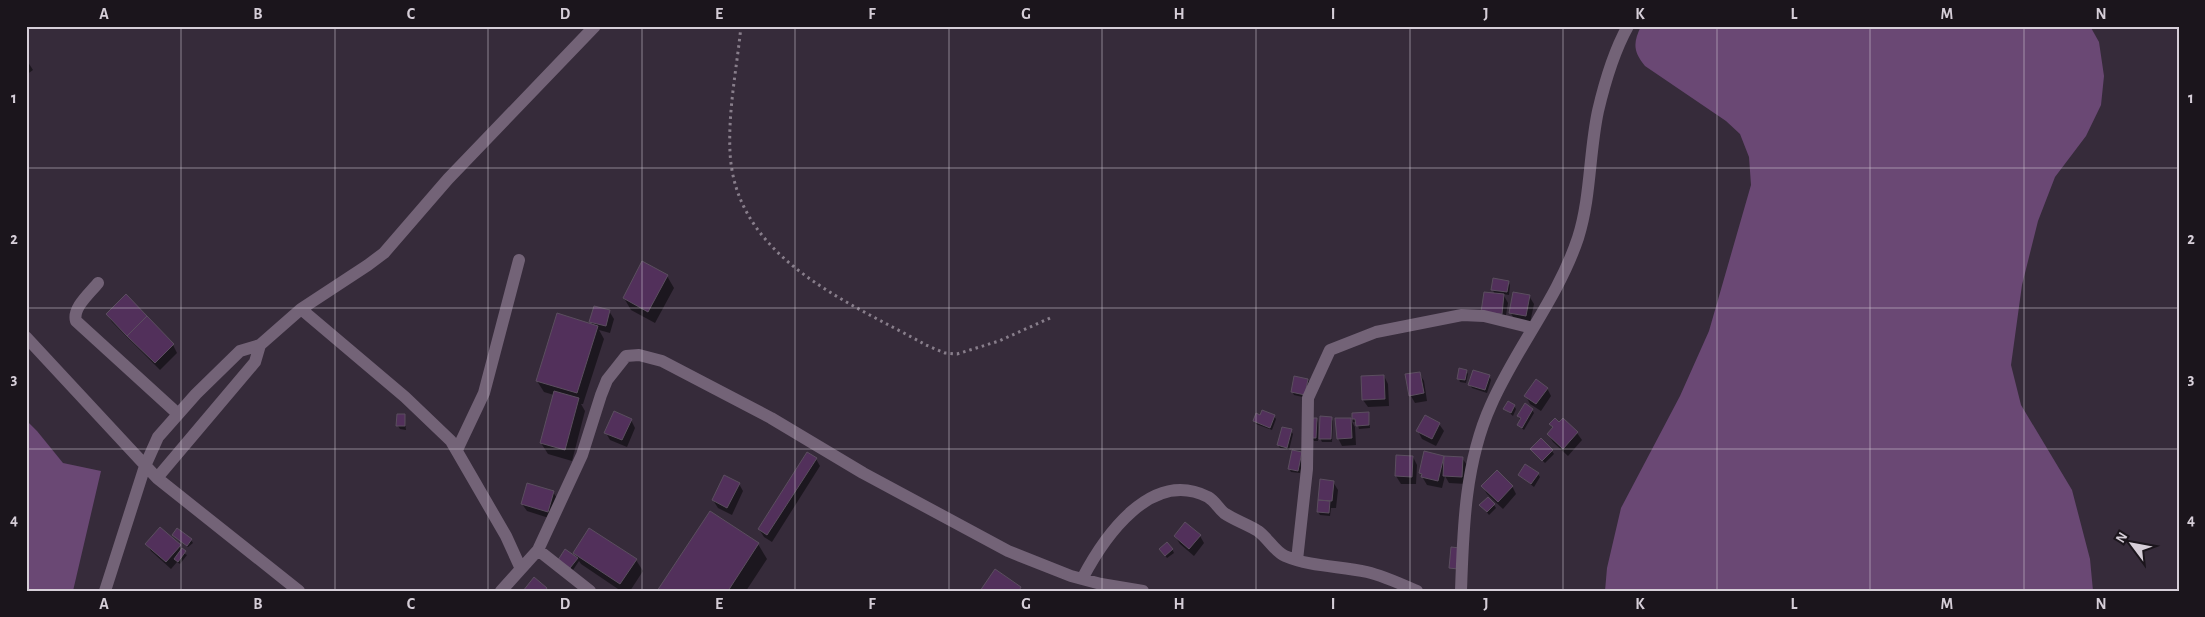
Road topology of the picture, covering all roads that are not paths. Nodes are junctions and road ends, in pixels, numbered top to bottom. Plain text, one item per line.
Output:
1 (594, 26) edge
2 (1628, 26) edge
3 (519, 260) dead end
4 (98, 283) dead end
5 (301, 309) junction
6 (1533, 328) junction
7 (26, 336) edge
8 (260, 345) junction
9 (178, 414) junction
10 (457, 450) junction
11 (145, 466) junction
12 (157, 478) junction
13 (538, 550) junction
14 (1296, 560) junction
15 (521, 569) junction
16 (1082, 579) junction
17 (105, 591) edge
18 (299, 591) edge
19 (501, 591) edge
20 (590, 591) edge
21 (1143, 591) edge
22 (1417, 591) edge
23 (1461, 591) edge

1 - 5 street
2 - 6 street
3 - 10 street
4 - 9 street
5 - 8 street
5 - 10 street
6 - 14 street
6 - 23 street
7 - 11 street
8 - 9 street
8 - 12 street
9 - 11 street
10 - 15 street
11 - 12 street
11 - 17 street
12 - 18 street
13 - 15 street
13 - 16 street
13 - 20 street
14 - 16 street
14 - 22 street
15 - 19 street
16 - 21 street

